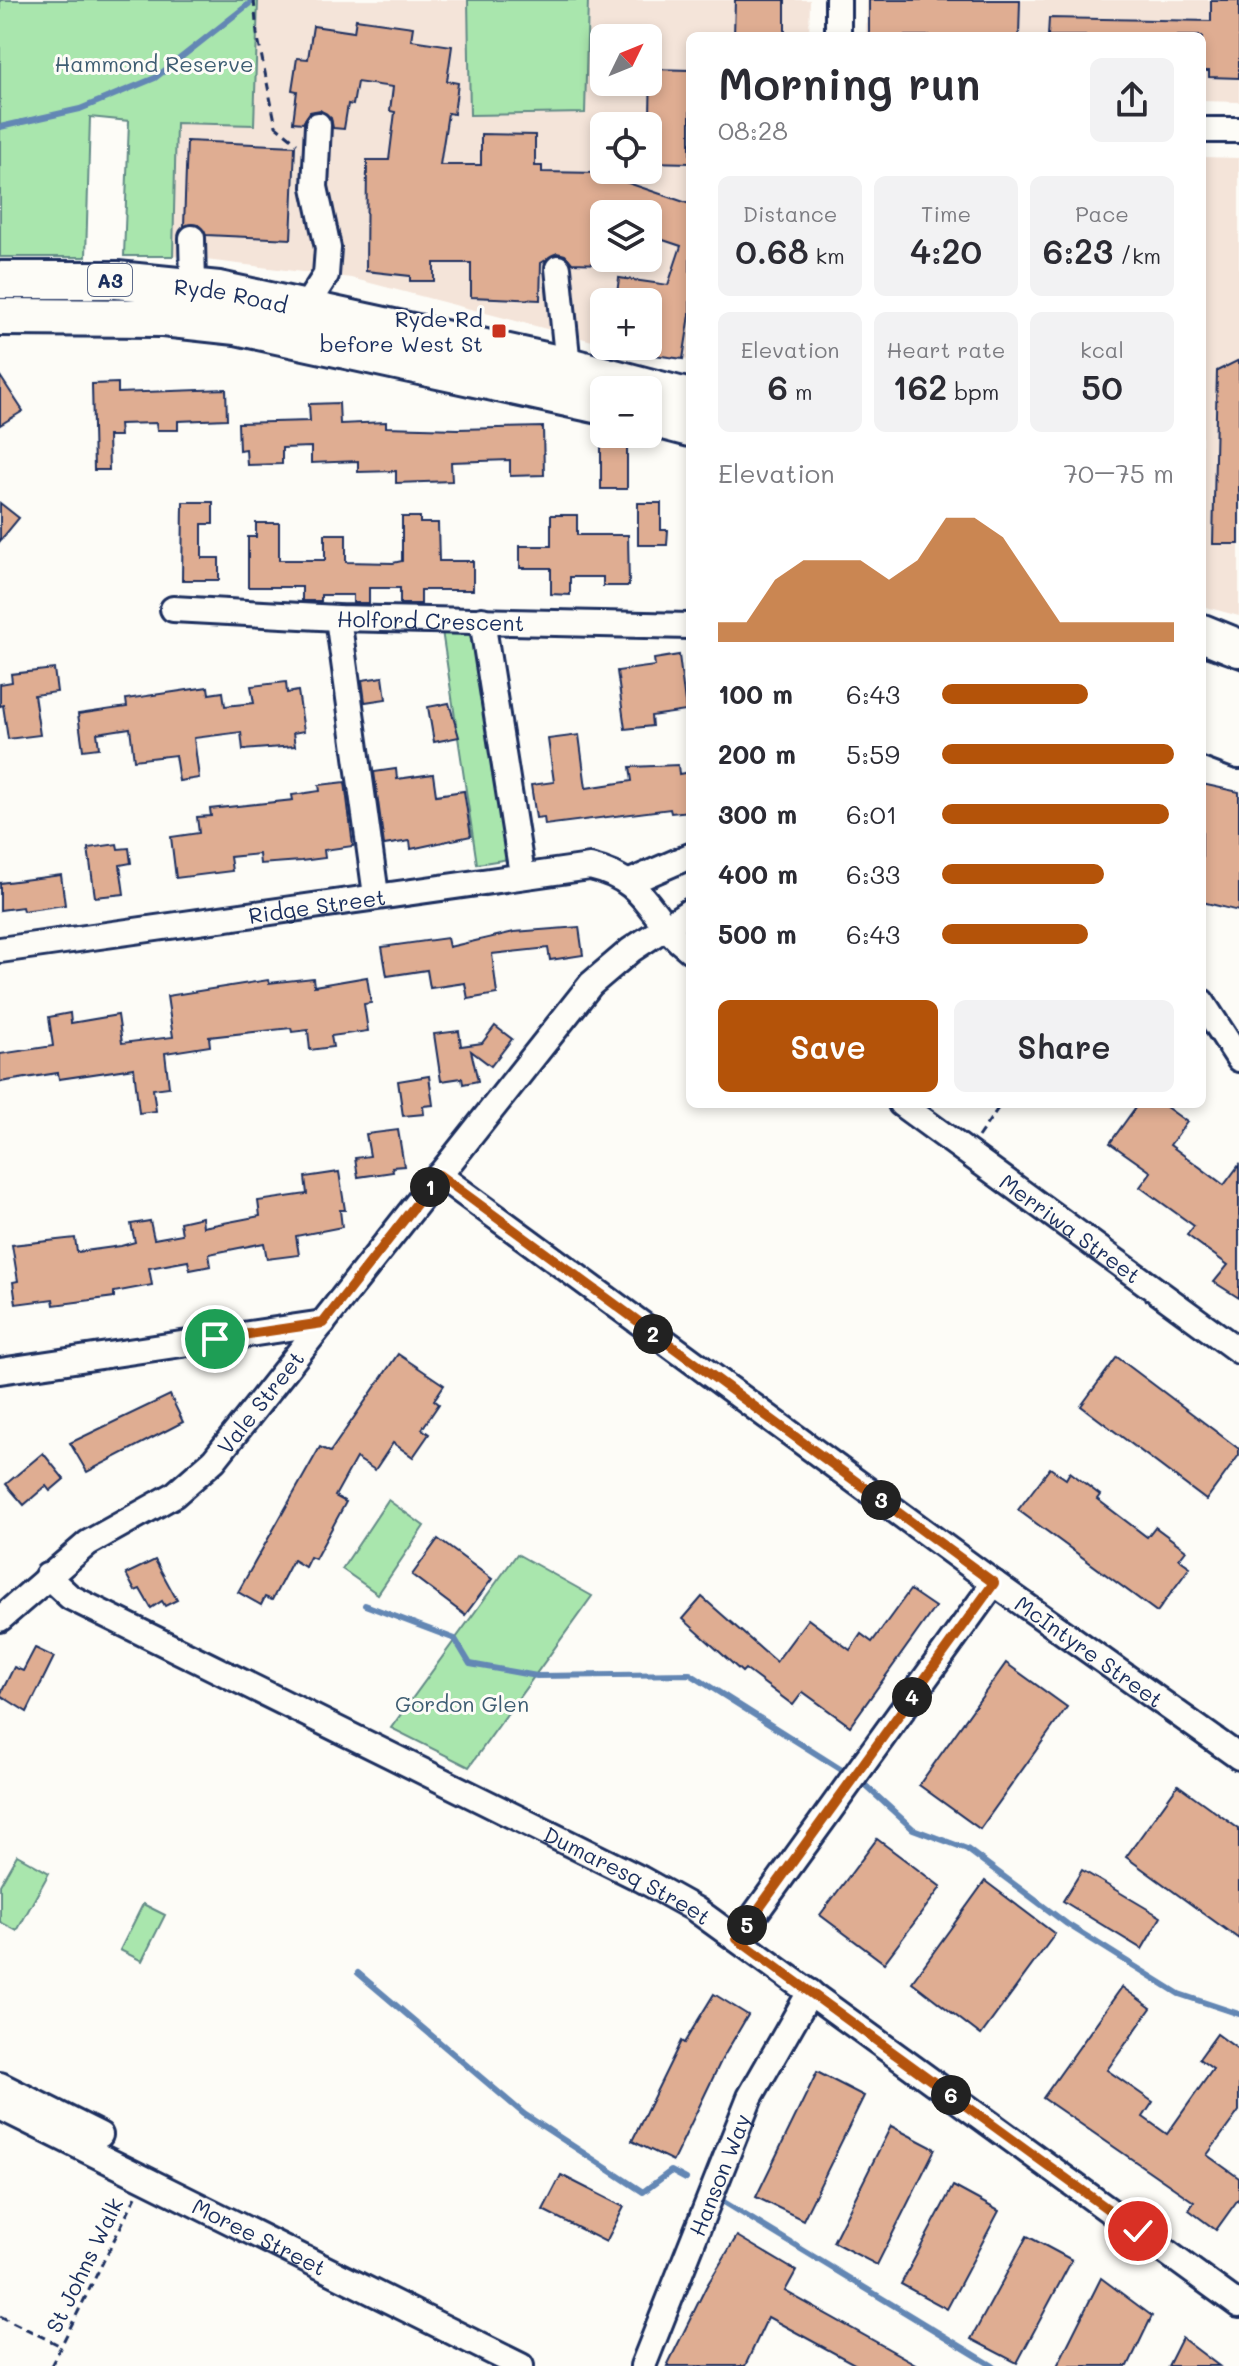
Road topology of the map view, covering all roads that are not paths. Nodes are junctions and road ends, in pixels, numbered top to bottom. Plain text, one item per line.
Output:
1 (838, 0) edge
2 (838, 32) edge
3 (326, 126) dead end
4 (1206, 130) edge
5 (1239, 130) edge
6 (192, 238) dead end
7 (558, 268) dead end
8 (0, 280) edge
9 (193, 286) junction
10 (306, 306) junction
11 (0, 317) edge
12 (568, 366) junction
13 (590, 403) edge
14 (686, 404) edge
15 (686, 406) edge
16 (662, 413) edge
17 (173, 609) dead end
18 (338, 618) junction
19 (482, 620) junction
20 (686, 626) edge
21 (1206, 635) edge
22 (1239, 648) edge
23 (1206, 677) edge
24 (1239, 689) edge
25 (1206, 704) edge
26 (1239, 716) edge
27 (1206, 738) edge
28 (1239, 750) edge
29 (686, 858) edge
30 (522, 874) junction
31 (630, 882) junction
32 (376, 895) junction
33 (686, 914) edge
34 (666, 927) junction
35 (686, 947) edge
36 (0, 950) edge
37 (1206, 1008) edge
38 (1239, 1059) edge
39 (906, 1108) edge
40 (439, 1175) junction
41 (323, 1323) junction
42 (1239, 1351) edge
43 (0, 1371) edge
44 (47, 1576) junction
45 (994, 1583) junction
46 (0, 1619) edge
47 (1239, 1757) edge
48 (737, 1939) junction
49 (810, 1992) junction
50 (0, 2085) edge
51 (0, 2107) edge
52 (100, 2135) dead end
53 (1239, 2305) edge
54 (521, 2366) edge
55 (643, 2366) edge

1 - 2 street
3 - 10 street
4 - 5 street
6 - 9 street
7 - 12 street
8 - 9 highway, Ryde Road / A3
9 - 10 highway, Ryde Road / A3
10 - 12 highway, Ryde Road / A3
11 - 13 highway, Ryde Road / A3
12 - 14 highway, Ryde Road / A3
15 - 16 highway, Ryde Road / A3
17 - 18 street, Holford Crescent
18 - 19 street, Holford Crescent
18 - 32 street
19 - 20 street, Holford Crescent
19 - 30 street
21 - 22 highway
23 - 24 highway
25 - 26 highway
27 - 28 highway
29 - 31 street
30 - 31 street, Ridge Street
30 - 32 street, Ridge Street
31 - 34 street, Ridge Street
32 - 36 street, Ridge Street
33 - 34 street
34 - 35 street
34 - 40 street, Vale Street
37 - 38 street
39 - 42 street, Merriwa Street
40 - 41 street, Vale Street
40 - 45 street, McIntyre Street
41 - 43 street
41 - 44 street, Vale Street
44 - 46 street, Vale Street
44 - 48 street, Dumaresq Street
45 - 47 street, McIntyre Street
45 - 48 street
48 - 49 street, Dumaresq Street
49 - 53 street, Dumaresq Street
49 - 55 street, Hanson Way
50 - 52 street
51 - 54 street, Moree Street

